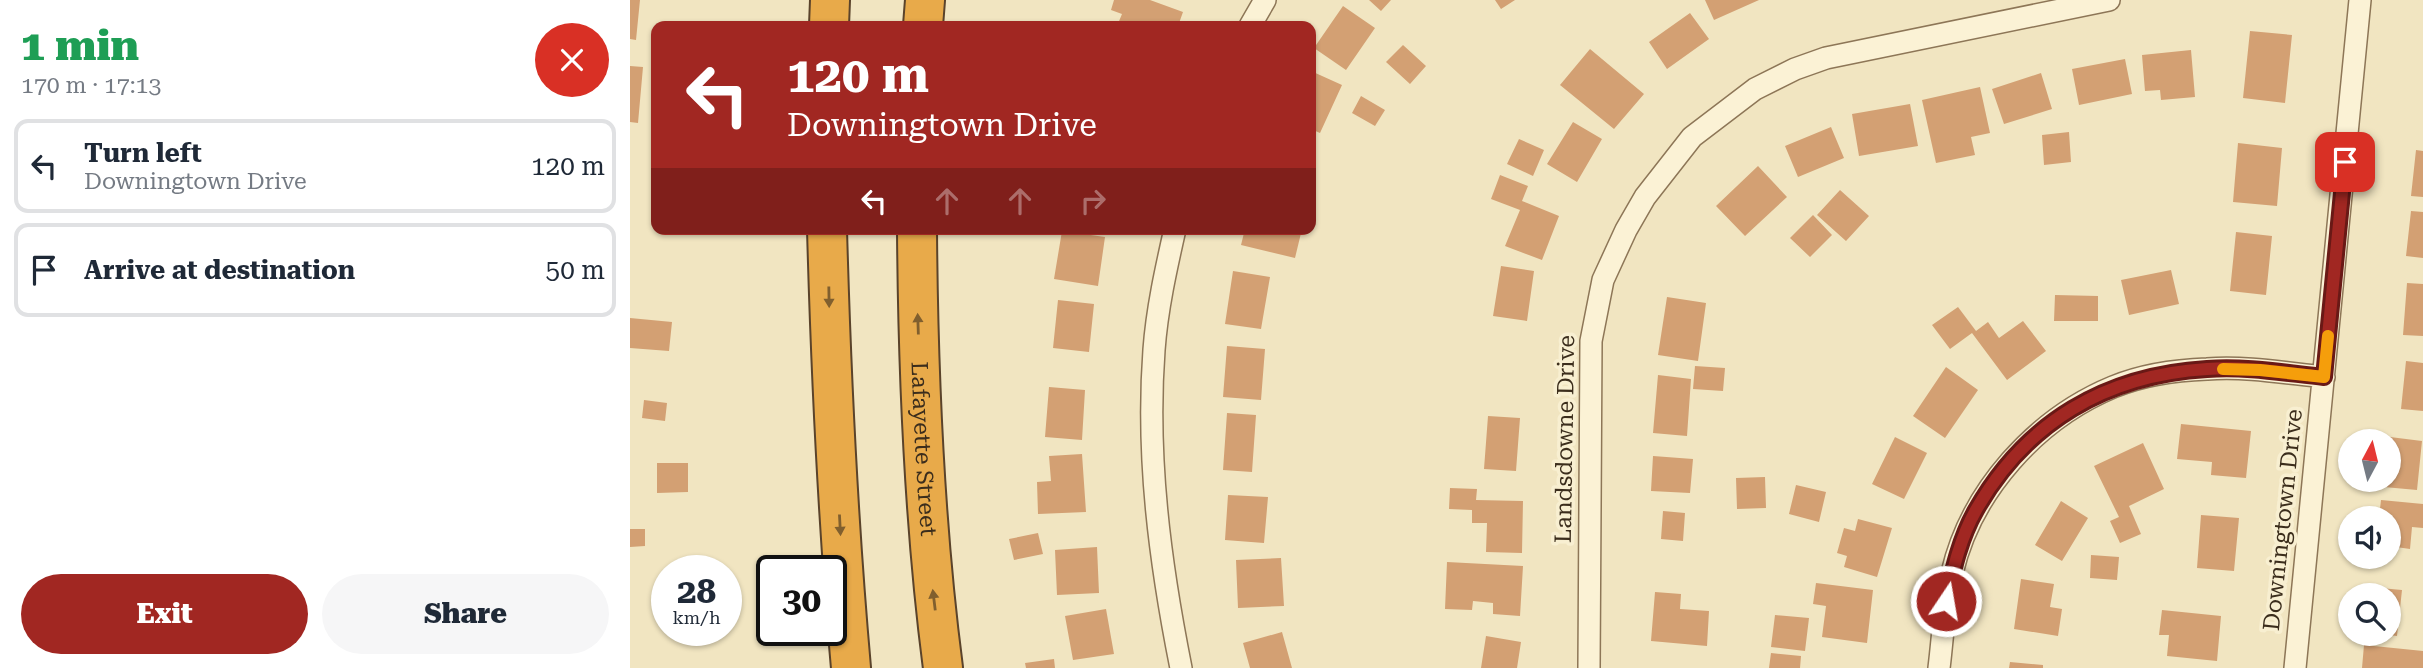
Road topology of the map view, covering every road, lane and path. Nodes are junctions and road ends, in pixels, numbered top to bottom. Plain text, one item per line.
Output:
1 (830, 0) edge
2 (925, 0) edge
3 (1265, 0) edge
4 (2109, 0) edge
5 (2360, 0) edge
6 (828, 21) edge
7 (923, 21) edge
8 (1253, 21) edge
9 (827, 235) edge
10 (917, 235) edge
11 (1174, 235) edge
12 (2324, 377) junction
13 (851, 668) edge
14 (943, 668) edge
15 (1181, 668) edge
16 (1589, 668) edge
17 (1939, 668) edge
18 (2295, 668) edge

1 - 6 highway
2 - 7 highway
3 - 8 street
4 - 16 street, Landsdowne Drive
5 - 12 street, Downingtown Drive
9 -> 13 highway
14 -> 10 highway, Lafayette Street
11 - 15 street
12 - 17 street
12 - 18 street, Downingtown Drive

